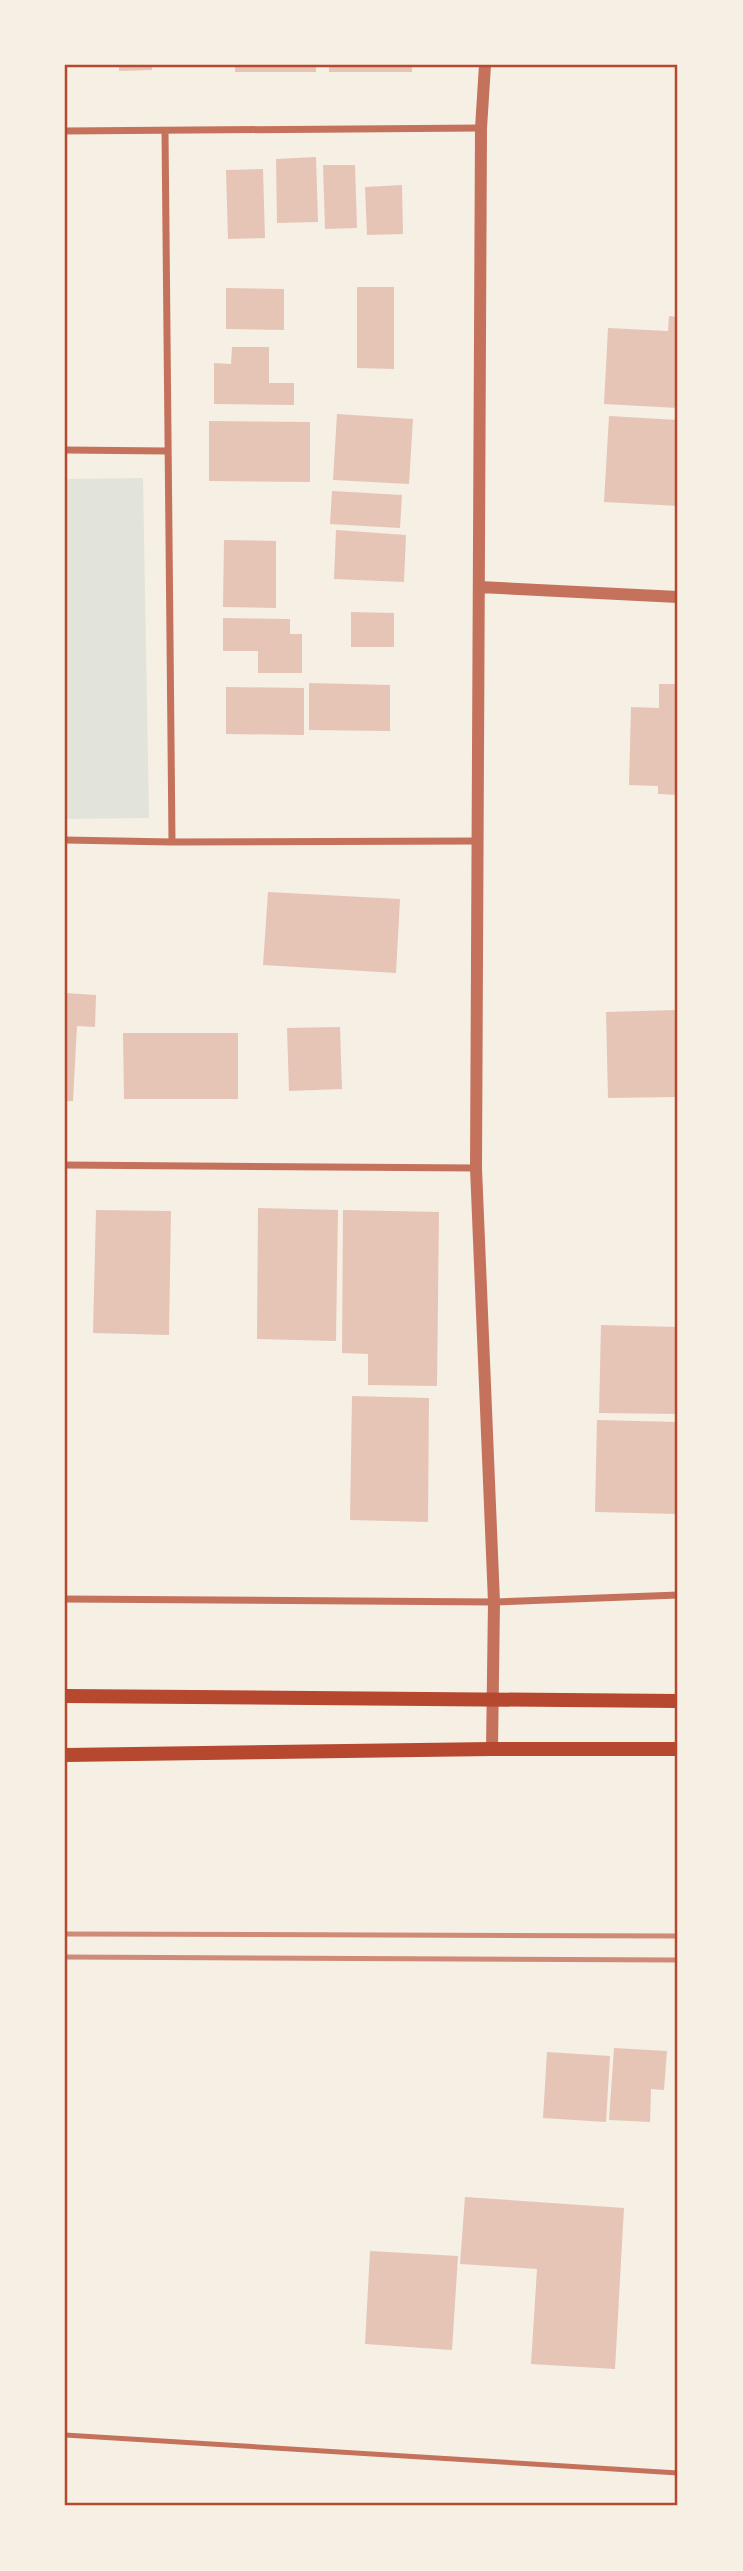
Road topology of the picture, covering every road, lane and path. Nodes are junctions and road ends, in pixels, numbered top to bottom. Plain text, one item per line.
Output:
1 (485, 65) edge
2 (481, 128) junction
3 (65, 131) edge
4 (165, 131) junction
5 (65, 450) edge
6 (168, 451) junction
7 (480, 587) junction
8 (678, 597) edge
9 (65, 840) edge
10 (478, 841) junction
11 (172, 842) junction
12 (65, 1165) edge
13 (476, 1168) junction
14 (678, 1595) edge
15 (65, 1599) edge
16 (494, 1602) junction
17 (65, 1696) edge
18 (492, 1700) junction
19 (678, 1701) edge
20 (492, 1749) junction
21 (678, 1749) edge
22 (65, 1755) edge
23 (65, 2435) edge
24 (678, 2473) edge

1 - 2 street
2 - 4 street
2 - 7 street
3 - 4 street
4 - 6 street
5 - 6 street
6 - 11 street
7 - 8 street
7 - 10 street
9 - 11 street
10 - 11 street
10 - 13 street
12 - 13 street
13 - 16 street
14 - 16 street
15 - 16 street
16 - 18 street
17 - 18 main road
18 - 19 main road
18 - 20 street
20 - 21 main road
20 - 22 main road
23 - 24 lane

